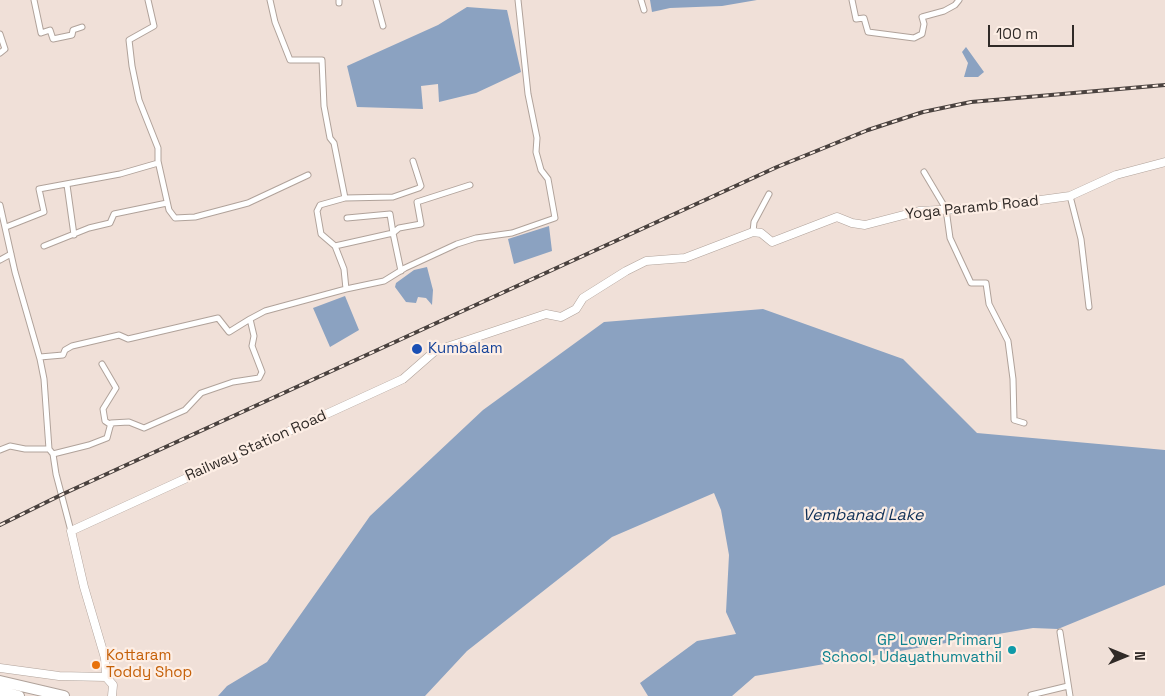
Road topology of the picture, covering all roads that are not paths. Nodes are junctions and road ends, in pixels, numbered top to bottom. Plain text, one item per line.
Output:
1 (34, 0) edge
2 (148, 0) edge
3 (270, 0) edge
4 (376, 0) edge
5 (518, 0) edge
6 (641, 0) edge
7 (852, 0) edge
8 (959, 0) edge
9 (644, 10) dead end
10 (383, 26) dead end
11 (82, 27) dead end
12 (0, 34) edge
13 (0, 53) edge
14 (413, 161) dead end
15 (1165, 162) edge
16 (158, 163) junction
17 (924, 172) dead end
18 (308, 175) dead end
19 (67, 185) junction
20 (470, 185) dead end
21 (770, 194) dead end
22 (1070, 196) junction
23 (345, 198) junction
24 (167, 203) junction
25 (0, 205) edge
26 (946, 209) junction
27 (347, 218) dead end
28 (6, 227) junction
29 (753, 232) junction
30 (393, 233) junction
31 (74, 235) junction
32 (44, 246) dead end
33 (334, 246) junction
34 (11, 254) junction
35 (0, 260) edge
36 (401, 271) junction
37 (346, 289) junction
38 (1089, 307) dead end
39 (250, 319) junction
40 (40, 358) junction
41 (102, 364) dead end
42 (1024, 423) dead end
43 (111, 425) junction
44 (49, 448) junction
45 (0, 450) edge
46 (53, 454) junction
47 (71, 530) junction
48 (1060, 632) dead end
49 (0, 668) edge
50 (106, 677) junction
51 (0, 681) edge
52 (1068, 686) junction
53 (0, 691) edge
54 (1031, 695) edge
55 (19, 696) edge
56 (64, 696) edge
57 (112, 696) edge
58 (1070, 696) edge

1 - 11 street
2 - 16 street
3 - 23 street
4 - 10 street
5 - 36 street
6 - 9 street
7 - 8 street
12 - 13 street
14 - 23 street
15 - 22 street, Yoga Paramb Road
16 - 19 street
16 - 24 street
17 - 26 street
18 - 24 street
19 - 28 street
19 - 31 street
20 - 30 street
21 - 29 street
22 - 26 street, Yoga Paramb Road
22 - 38 street
23 - 33 street
24 - 31 street
25 - 28 street
26 - 29 street, Yoga Paramb Road
26 - 42 street
27 - 30 street
28 - 34 street
29 - 47 street, Railway Station Road
30 - 33 street
30 - 36 street
31 - 32 street
33 - 37 street
34 - 35 street
34 - 40 street
36 - 37 street
37 - 39 street
39 - 40 street
39 - 43 street
40 - 44 street
41 - 43 street
43 - 46 street
44 - 45 street
44 - 46 street
46 - 47 street
47 - 50 street
48 - 52 street
49 - 50 street
50 - 57 street
51 - 56 highway
52 - 54 street
52 - 58 street
53 - 55 highway

